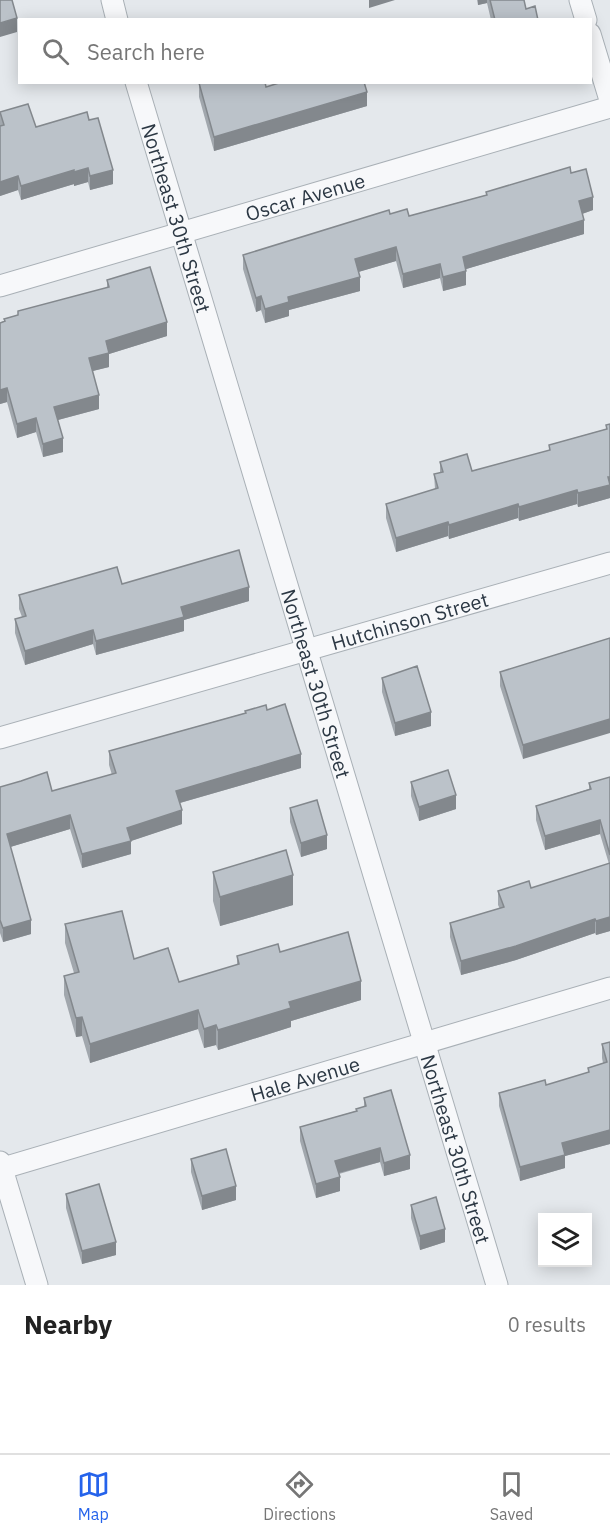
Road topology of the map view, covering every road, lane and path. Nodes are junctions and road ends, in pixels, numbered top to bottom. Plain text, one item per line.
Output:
1 (112, 0) edge
2 (580, 0) edge
3 (116, 18) edge
4 (585, 18) edge
5 (592, 37) edge
6 (137, 84) edge
7 (610, 100) edge
8 (610, 107) edge
9 (181, 233) junction
10 (0, 286) edge
11 (610, 563) edge
12 (307, 650) junction
13 (0, 738) edge
14 (610, 988) edge
15 (425, 1043) junction
16 (1, 1167) edge
17 (37, 1285) edge
18 (496, 1285) edge

1 - 3 street
2 - 4 street
5 - 7 street
6 - 9 street, Northeast 30th Street
8 - 9 street, Oscar Avenue
9 - 10 street, Oscar Avenue
9 - 12 street, Northeast 30th Street
11 - 12 street, Hutchinson Street
12 - 13 street, Hutchinson Street
12 - 15 street, Northeast 30th Street
14 - 15 street, Hale Avenue
15 - 16 street, Hale Avenue
15 - 18 street, Northeast 30th Street
16 - 17 street

